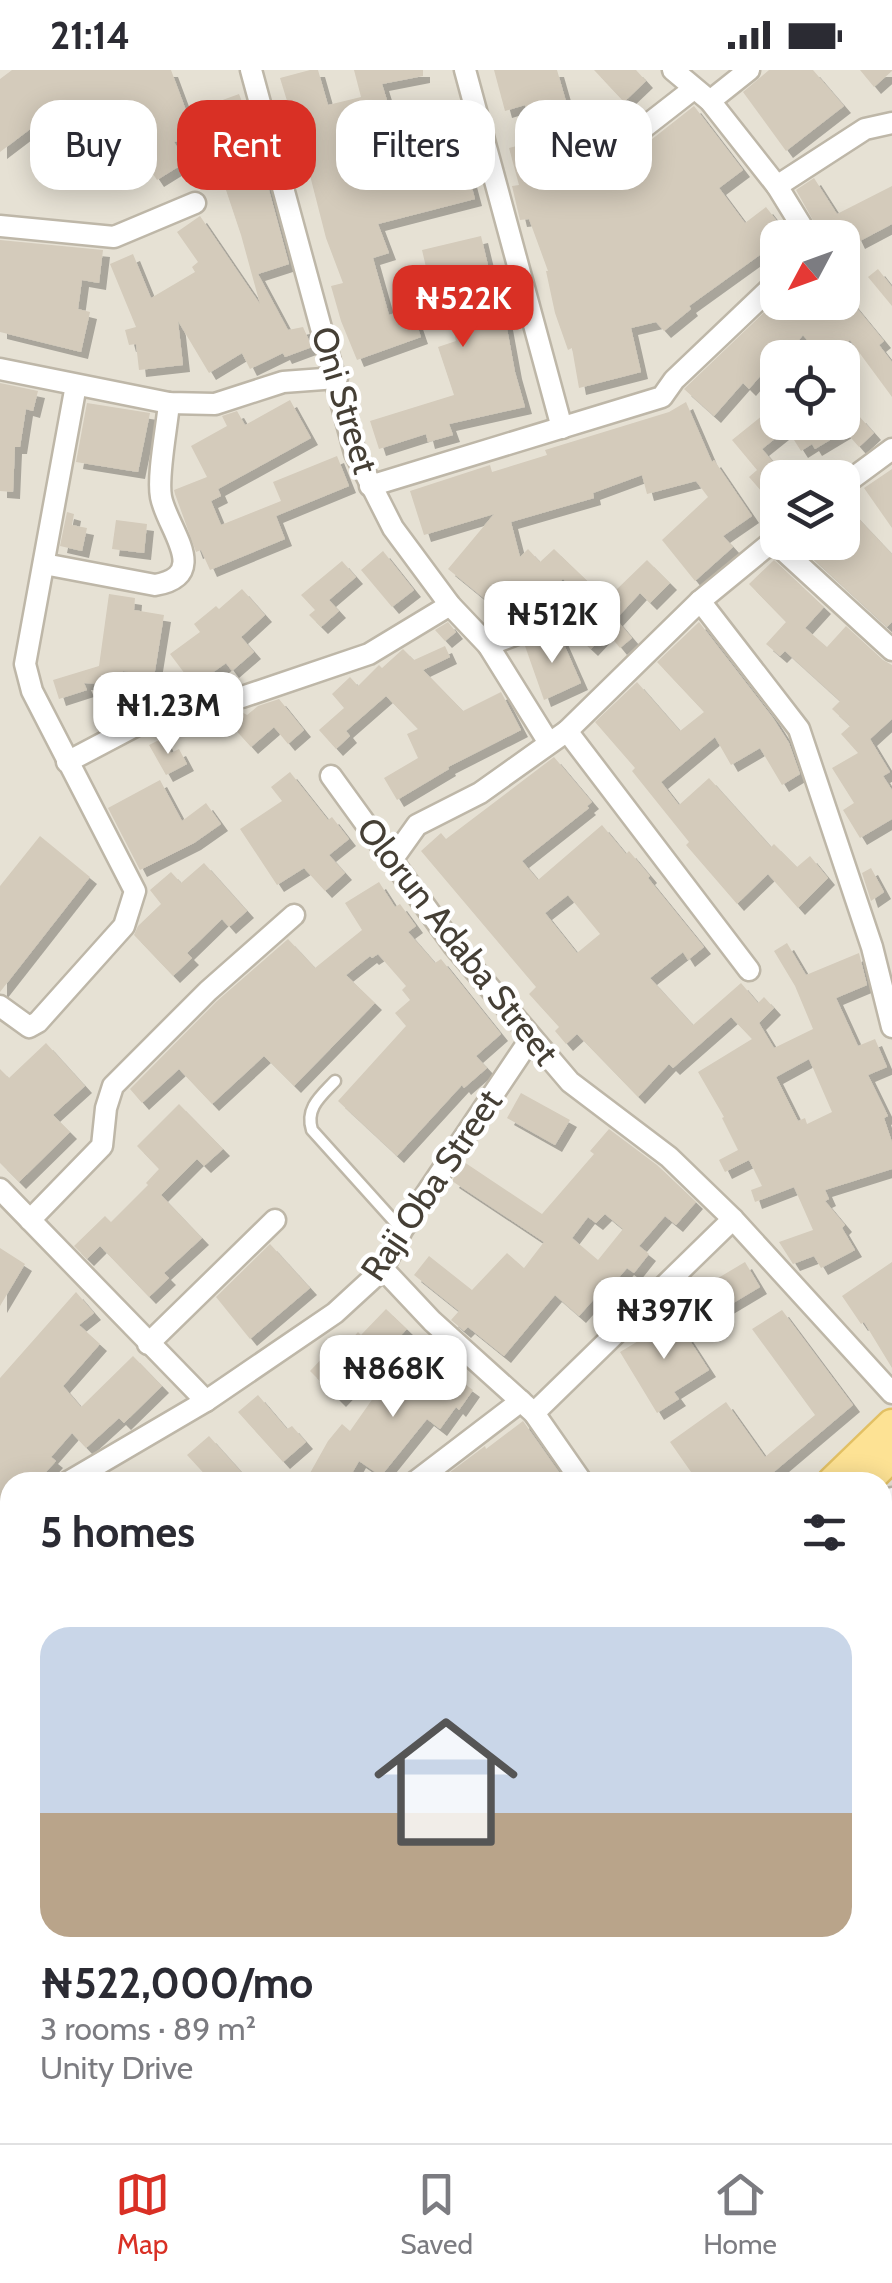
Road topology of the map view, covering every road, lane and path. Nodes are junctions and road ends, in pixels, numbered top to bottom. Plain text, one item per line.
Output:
1 (252, 70) edge
2 (465, 70) edge
3 (673, 70) edge
4 (749, 70) edge
5 (701, 95) junction
6 (892, 124) edge
7 (652, 126) edge
8 (778, 186) junction
9 (196, 202) dead end
10 (798, 220) edge
11 (0, 226) edge
12 (760, 298) edge
13 (0, 369) edge
14 (337, 378) junction
15 (76, 385) junction
16 (168, 403) junction
17 (562, 428) junction
18 (892, 449) edge
19 (860, 473) edge
20 (370, 486) junction
21 (760, 551) edge
22 (797, 560) edge
23 (44, 564) junction
24 (700, 601) junction
25 (450, 605) junction
26 (578, 611) dead end
27 (488, 644) junction
28 (892, 650) edge
29 (242, 696) dead end
30 (162, 712) dead end
31 (567, 731) junction
32 (549, 743) junction
33 (68, 762) junction
34 (330, 776) dead end
35 (392, 860) junction
36 (294, 915) dead end
37 (749, 970) dead end
38 (0, 1006) edge
39 (892, 1027) edge
40 (531, 1038) junction
41 (336, 1081) dead end
42 (0, 1190) edge
43 (733, 1219) junction
44 (30, 1220) junction
45 (274, 1220) dead end
46 (402, 1230) junction
47 (382, 1269) junction
48 (148, 1344) junction
49 (892, 1393) edge
50 (206, 1401) junction
51 (527, 1407) junction
52 (892, 1425) edge
53 (92, 1472) edge
54 (431, 1472) edge
55 (575, 1472) edge
56 (843, 1472) edge

1 - 14 street, Oni Street
2 - 17 street
3 - 5 street
4 - 5 street
5 - 7 street
5 - 8 street
6 - 8 street
8 - 10 street
9 - 11 street
12 - 17 street
13 - 15 street
14 - 16 street
14 - 20 street, Oni Street
15 - 16 street
15 - 23 street
16 - 23 street
17 - 20 street
18 - 19 street
20 - 25 street, Oni Street
21 - 24 street
22 - 28 street
23 - 33 street
24 - 31 street
24 - 39 street
25 - 27 street, Oni Street
25 - 29 street
26 - 27 street
27 - 32 street, Oni Street
30 - 33 street
31 - 32 street
31 - 37 street
32 - 35 street
33 - 38 street
34 - 35 street, Olorun Adaba Street
35 - 40 street, Olorun Adaba Street
36 - 44 street
40 - 43 street, Olorun Adaba Street
40 - 46 street, Raji Oba Street
41 - 46 lane
42 - 44 street
43 - 49 street, Olorun Adaba Street
43 - 51 street
44 - 48 street
45 - 48 street
46 - 47 street, Raji Oba Street
47 - 50 street, Raji Oba Street
47 - 51 street
48 - 50 street
50 - 53 street, Raji Oba Street
51 - 54 street
51 - 55 street
52 - 56 main road

